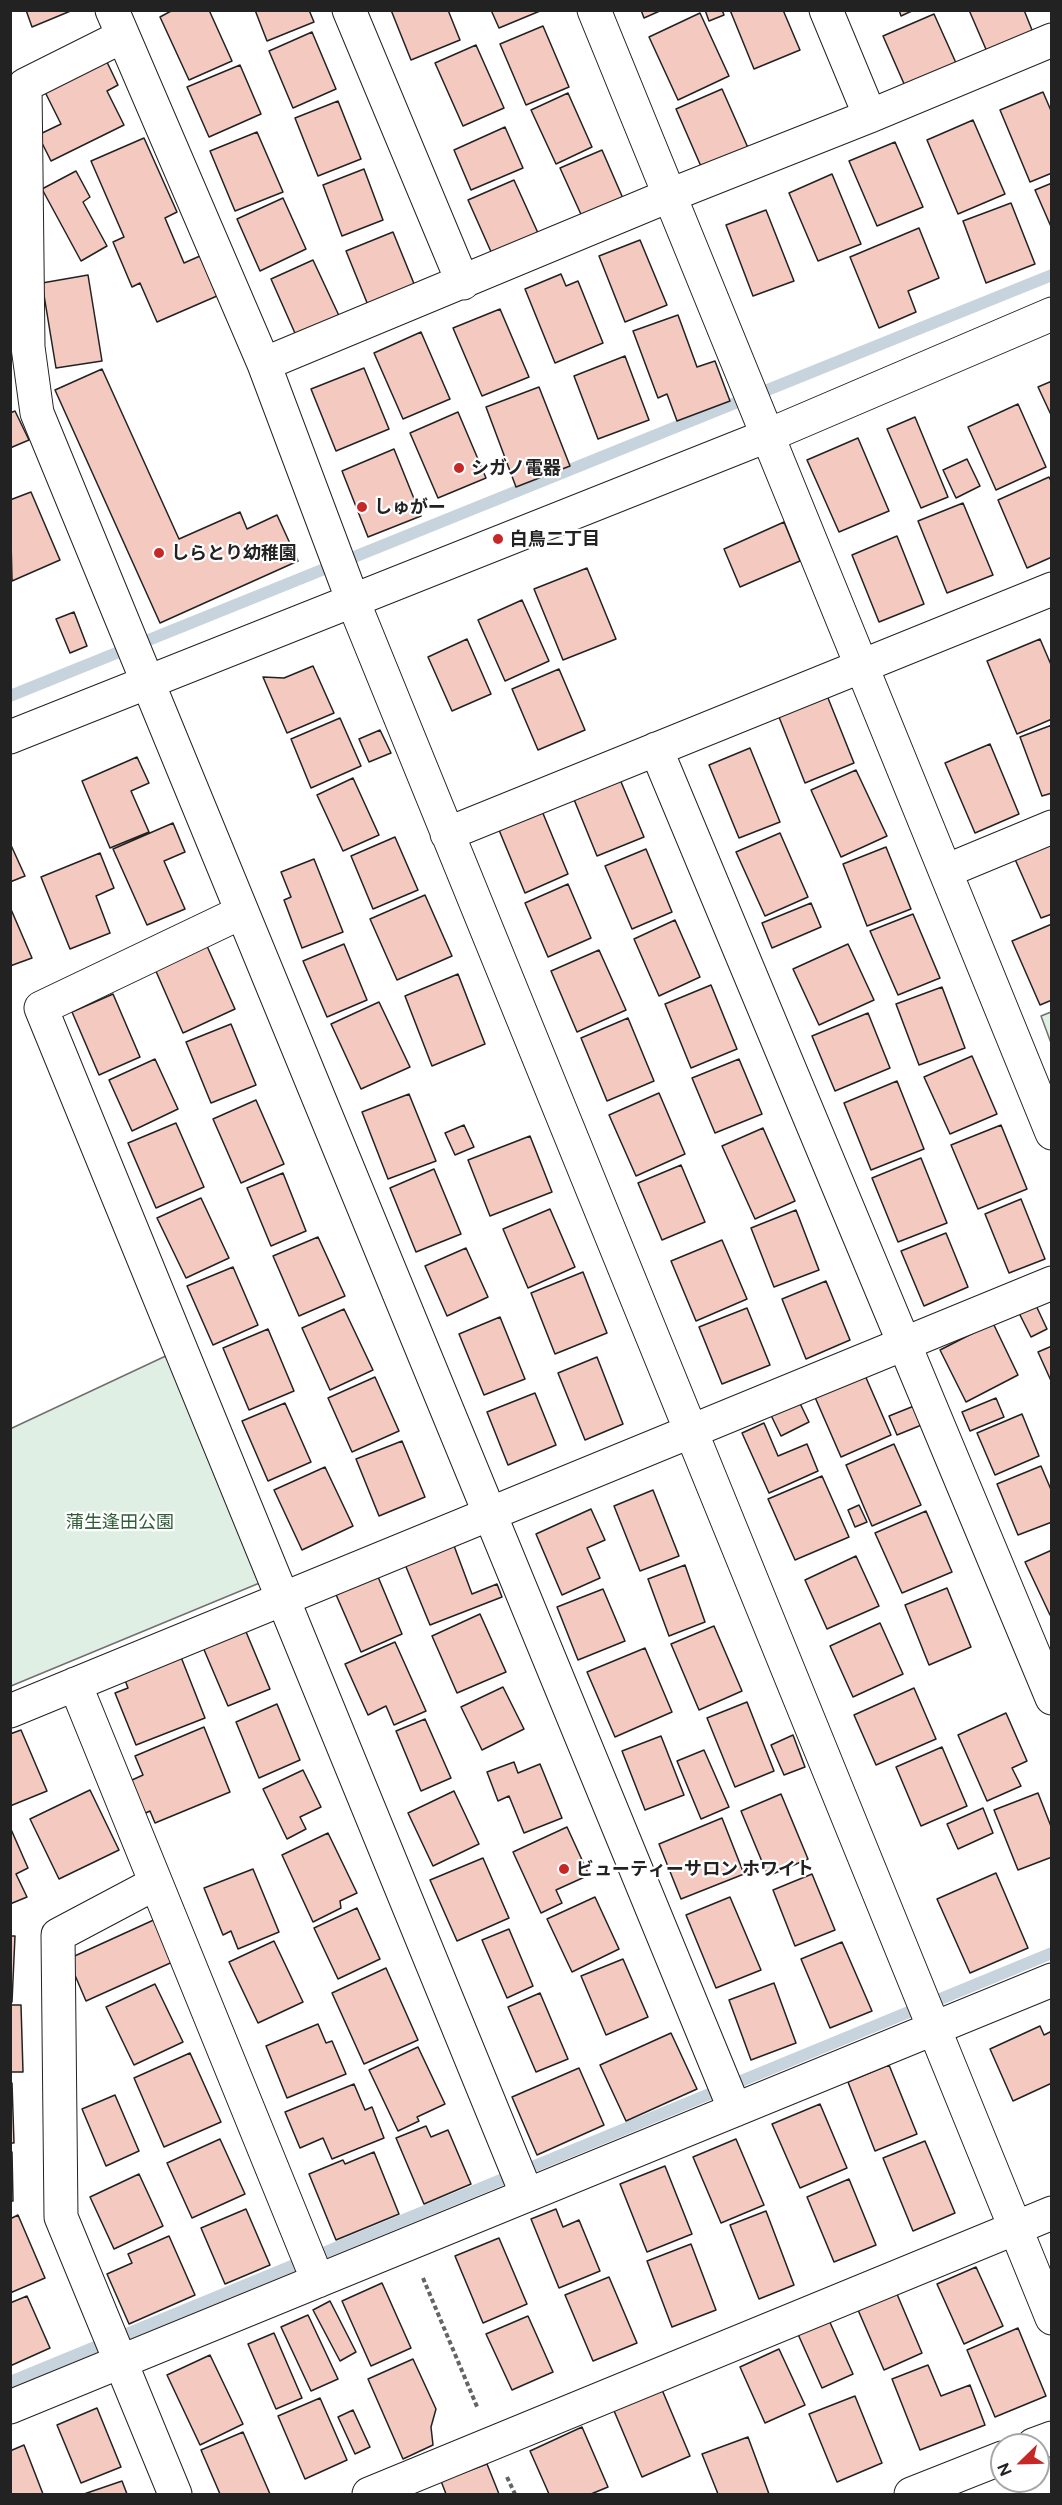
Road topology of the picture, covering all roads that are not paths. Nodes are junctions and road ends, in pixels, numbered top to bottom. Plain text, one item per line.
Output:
1 (349, 10) edge
2 (594, 10) edge
3 (826, 10) edge
4 (117, 23) edge
5 (1052, 40) edge
6 (870, 116) junction
7 (668, 195) junction
8 (463, 283) junction
9 (1052, 314) edge
10 (264, 364) junction
11 (763, 423) junction
12 (343, 576) junction
13 (1052, 589) edge
14 (138, 658) junction
15 (862, 666) junction
16 (10, 737) edge
17 (656, 749) junction
18 (1052, 828) edge
19 (447, 834) junction
20 (946, 871) junction
21 (242, 912) junction
22 (1052, 1133) edge
23 (1052, 1283) edge
24 (904, 1344) junction
25 (690, 1432) junction
26 (490, 1514) junction
27 (282, 1599) junction
28 (75, 1684) junction
29 (1052, 1698) edge
30 (10, 1711) edge
31 (156, 1883) junction
32 (1052, 1980) edge
33 (927, 2013) junction
34 (728, 2096) junction
35 (520, 2180) junction
36 (1052, 2213) edge
37 (1015, 2228) junction
38 (312, 2266) junction
39 (1052, 2318) edge
40 (115, 2347) junction
41 (10, 2407) edge
42 (990, 2463) edge
43 (175, 2494) edge
44 (369, 2494) edge
45 (911, 2494) edge

1 - 8 street
2 - 7 street
3 - 6 street
4 - 10 street
4 - 14 street
5 - 6 street
6 - 7 street
7 - 8 street
7 - 11 street
8 - 10 street
9 - 11 street
10 - 12 street
11 - 12 street
11 - 15 street
12 - 14 street
12 - 19 street
13 - 15 street
14 - 16 street
14 - 21 street
15 - 17 street
15 - 20 street
17 - 19 street
17 - 24 street
18 - 20 street
19 - 25 street
20 - 22 street
21 - 26 street
21 - 27 street
23 - 24 street
24 - 25 street
24 - 29 street
25 - 26 street
25 - 33 street
26 - 27 street
26 - 34 street
27 - 28 street
27 - 35 street
28 - 30 street
28 - 31 street
31 - 38 street
31 - 40 street
32 - 33 street
33 - 34 street
33 - 37 street
34 - 35 street
35 - 38 street
36 - 37 street
37 - 39 street
37 - 44 street
38 - 40 street
40 - 41 street
40 - 43 street
42 - 45 street

